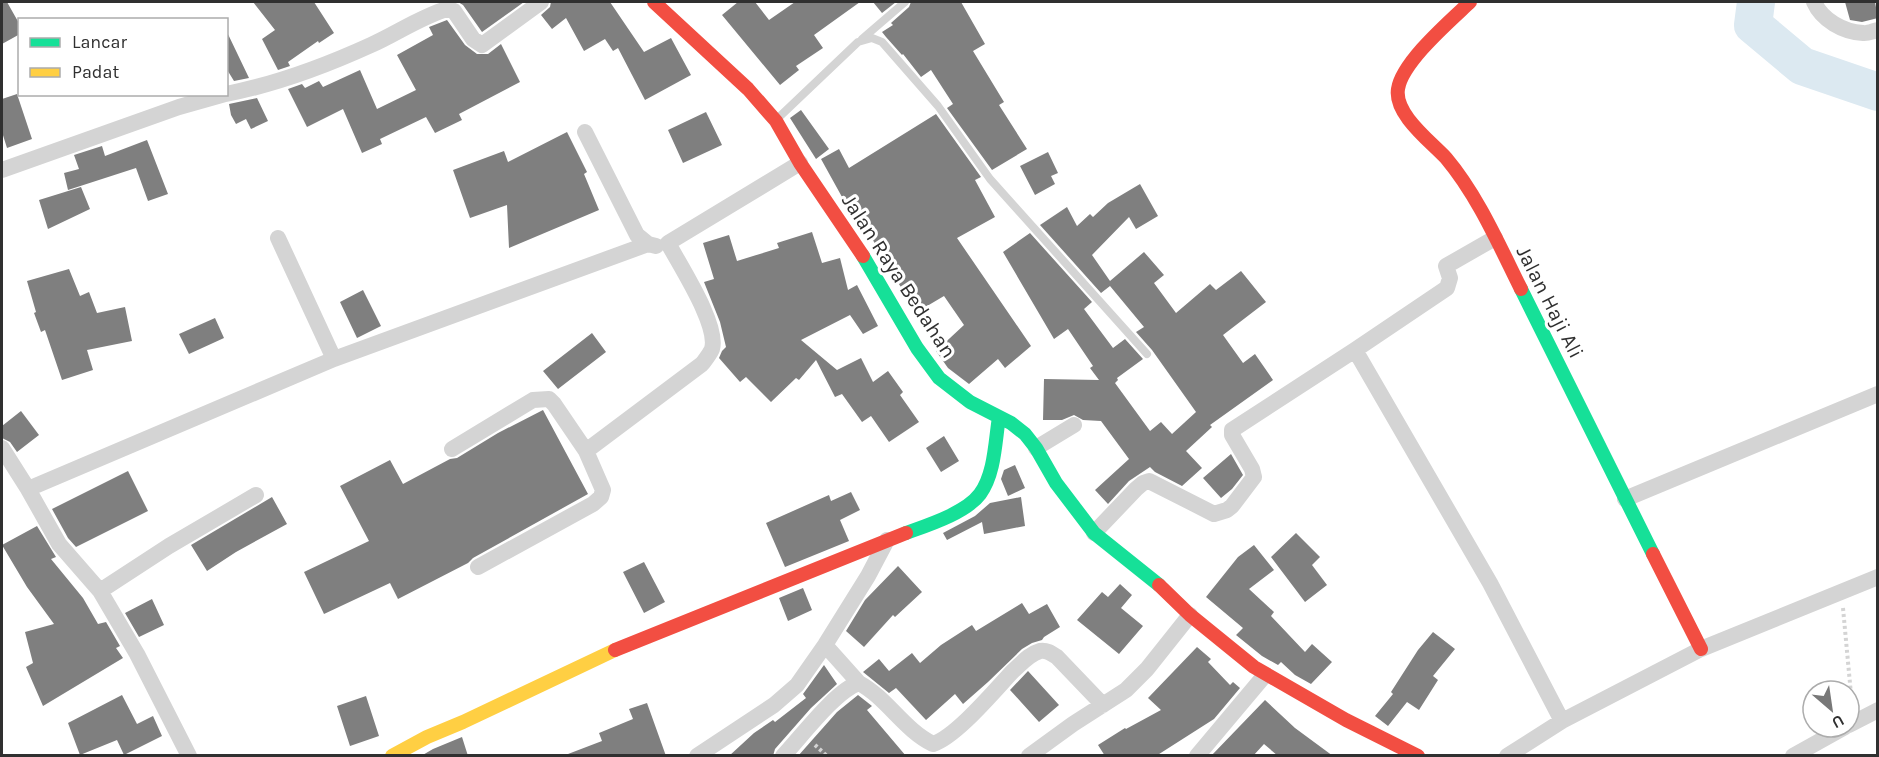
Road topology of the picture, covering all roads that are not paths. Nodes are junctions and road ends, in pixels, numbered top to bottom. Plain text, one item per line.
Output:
1 (541, 2) edge
2 (654, 2) edge
3 (905, 2) edge
4 (1470, 2) edge
5 (1814, 2) edge
6 (1878, 30) edge
7 (858, 42) junction
8 (228, 94) edge
9 (219, 96) edge
10 (776, 121) junction
11 (585, 132) dead end
12 (800, 163) junction
13 (2, 170) edge
14 (278, 238) dead end
15 (1495, 238) junction
16 (668, 243) junction
17 (648, 244) junction
18 (1355, 350) junction
19 (1147, 354) dead end
20 (334, 359) junction
21 (1878, 394) edge
22 (999, 417) junction
23 (1074, 425) dead end
24 (2, 448) edge
25 (452, 448) dead end
26 (1036, 448) junction
27 (586, 451) junction
28 (28, 489) junction
29 (256, 495) dead end
30 (1625, 499) junction
31 (1094, 532) junction
32 (887, 540) junction
33 (478, 567) dead end
34 (1878, 577) edge
35 (100, 591) junction
36 (1190, 615) junction
37 (825, 645) junction
38 (1701, 649) junction
39 (1265, 675) junction
40 (859, 683) junction
41 (1103, 705) junction
42 (1878, 710) edge
43 (1861, 719) edge
44 (1562, 721) junction
45 (1824, 739) edge
46 (189, 756) edge
47 (392, 756) edge
48 (697, 756) edge
49 (783, 756) edge
50 (1029, 756) edge
51 (1197, 756) edge
52 (1419, 756) edge
53 (1507, 756) edge
54 (1793, 756) edge

1 - 8 street
2 - 10 street, Jalan Raya Bedahan
3 - 7 lane
4 - 15 street, Jalan Haji Ali
5 - 6 street
7 - 10 lane
7 - 19 lane
9 - 13 street
10 - 12 street, Jalan Raya Bedahan
11 - 17 street
12 - 16 street
12 - 22 street, Jalan Raya Bedahan
14 - 20 street
15 - 18 street
15 - 30 street, Jalan Haji Ali
16 - 17 street
16 - 27 street
17 - 20 street
18 - 31 street
18 - 44 street
20 - 28 street
21 - 30 street
22 - 26 street, Jalan Raya Bedahan
22 - 32 street
23 - 26 street
24 - 28 street
25 - 27 street
26 - 31 street, Jalan Raya Bedahan
27 - 33 street
28 - 35 street
29 - 35 street
30 - 38 street, Jalan Haji Ali
31 - 36 street, Jalan Raya Bedahan
32 - 37 street
32 - 47 street
34 - 38 street
35 - 46 street
36 - 39 street, Jalan Raya Bedahan
36 - 41 street
37 - 40 street
37 - 48 street
38 - 44 street
39 - 51 street
39 - 52 street, Jalan Raya Bedahan
40 - 41 street
40 - 49 street
41 - 50 street
42 - 43 street
44 - 53 street
45 - 54 street

